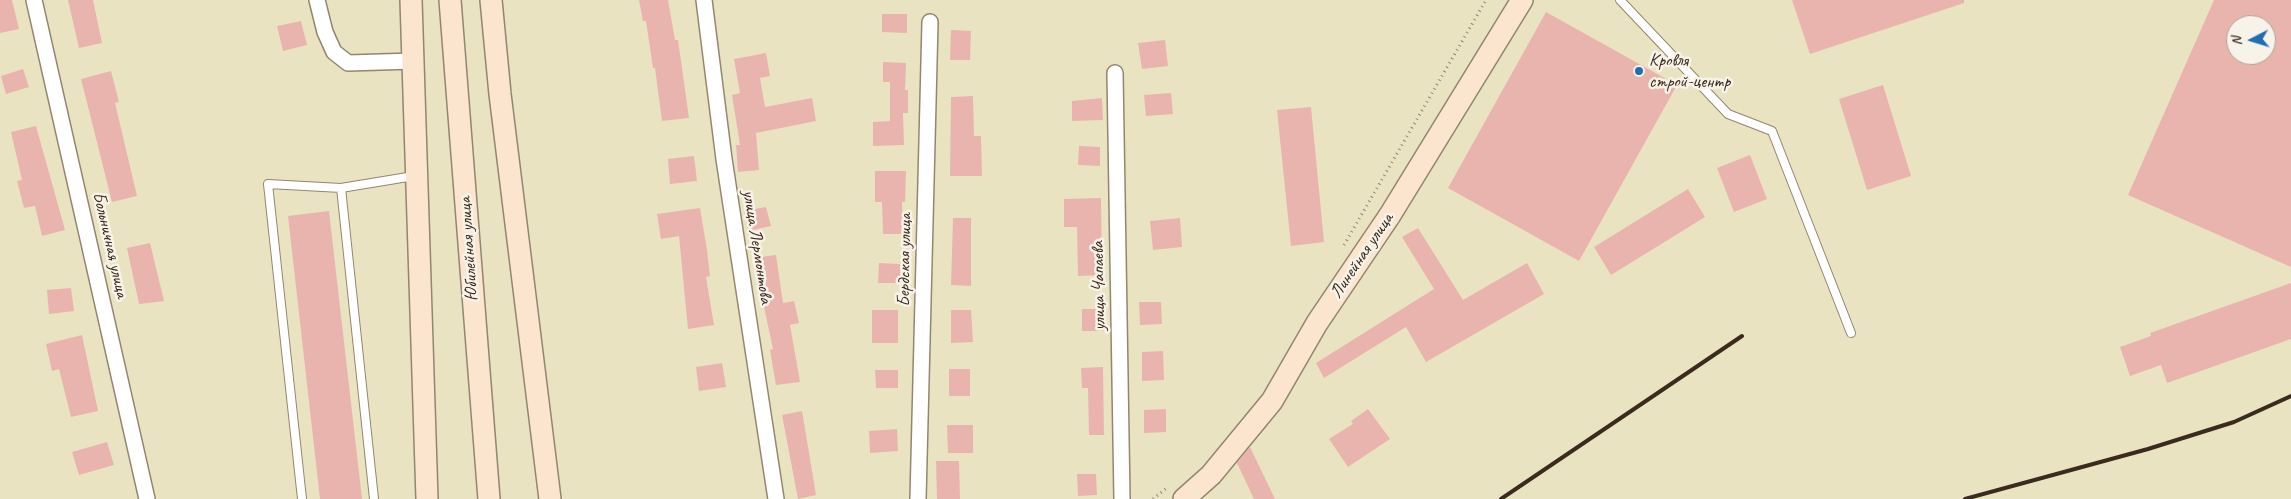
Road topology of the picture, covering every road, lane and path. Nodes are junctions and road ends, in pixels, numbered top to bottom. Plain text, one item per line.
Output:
1 (34, 0) edge
2 (317, 0) edge
3 (411, 0) edge
4 (450, 0) edge
5 (490, 0) edge
6 (704, 0) edge
7 (1486, 0) edge
8 (1522, 0) edge
9 (1620, 0) edge
10 (930, 22) dead end
11 (414, 61) junction
12 (1115, 73) dead end
13 (416, 176) junction
14 (341, 188) junction
15 (1340, 253) dead end
16 (1851, 333) dead end
17 (1179, 491) edge
18 (147, 499) edge
19 (302, 499) edge
20 (374, 499) edge
21 (427, 499) edge
22 (489, 499) edge
23 (550, 499) edge
24 (776, 499) edge
25 (918, 499) edge
26 (1122, 499) edge
27 (1153, 499) edge

1 - 18 street, Больничная улица
2 - 11 street
3 - 11 main road
4 - 22 main road, Юбилейная улица
5 - 23 main road
6 - 24 street, улица Лермонтова
7 - 15 path
8 - 17 main road, Линейная улица
9 - 16 lane
10 - 25 street, Бердская улица
11 - 13 main road
12 - 26 street, улица Чапаева
13 - 14 lane
13 - 21 main road
14 - 19 lane
14 - 20 lane
17 - 27 path

